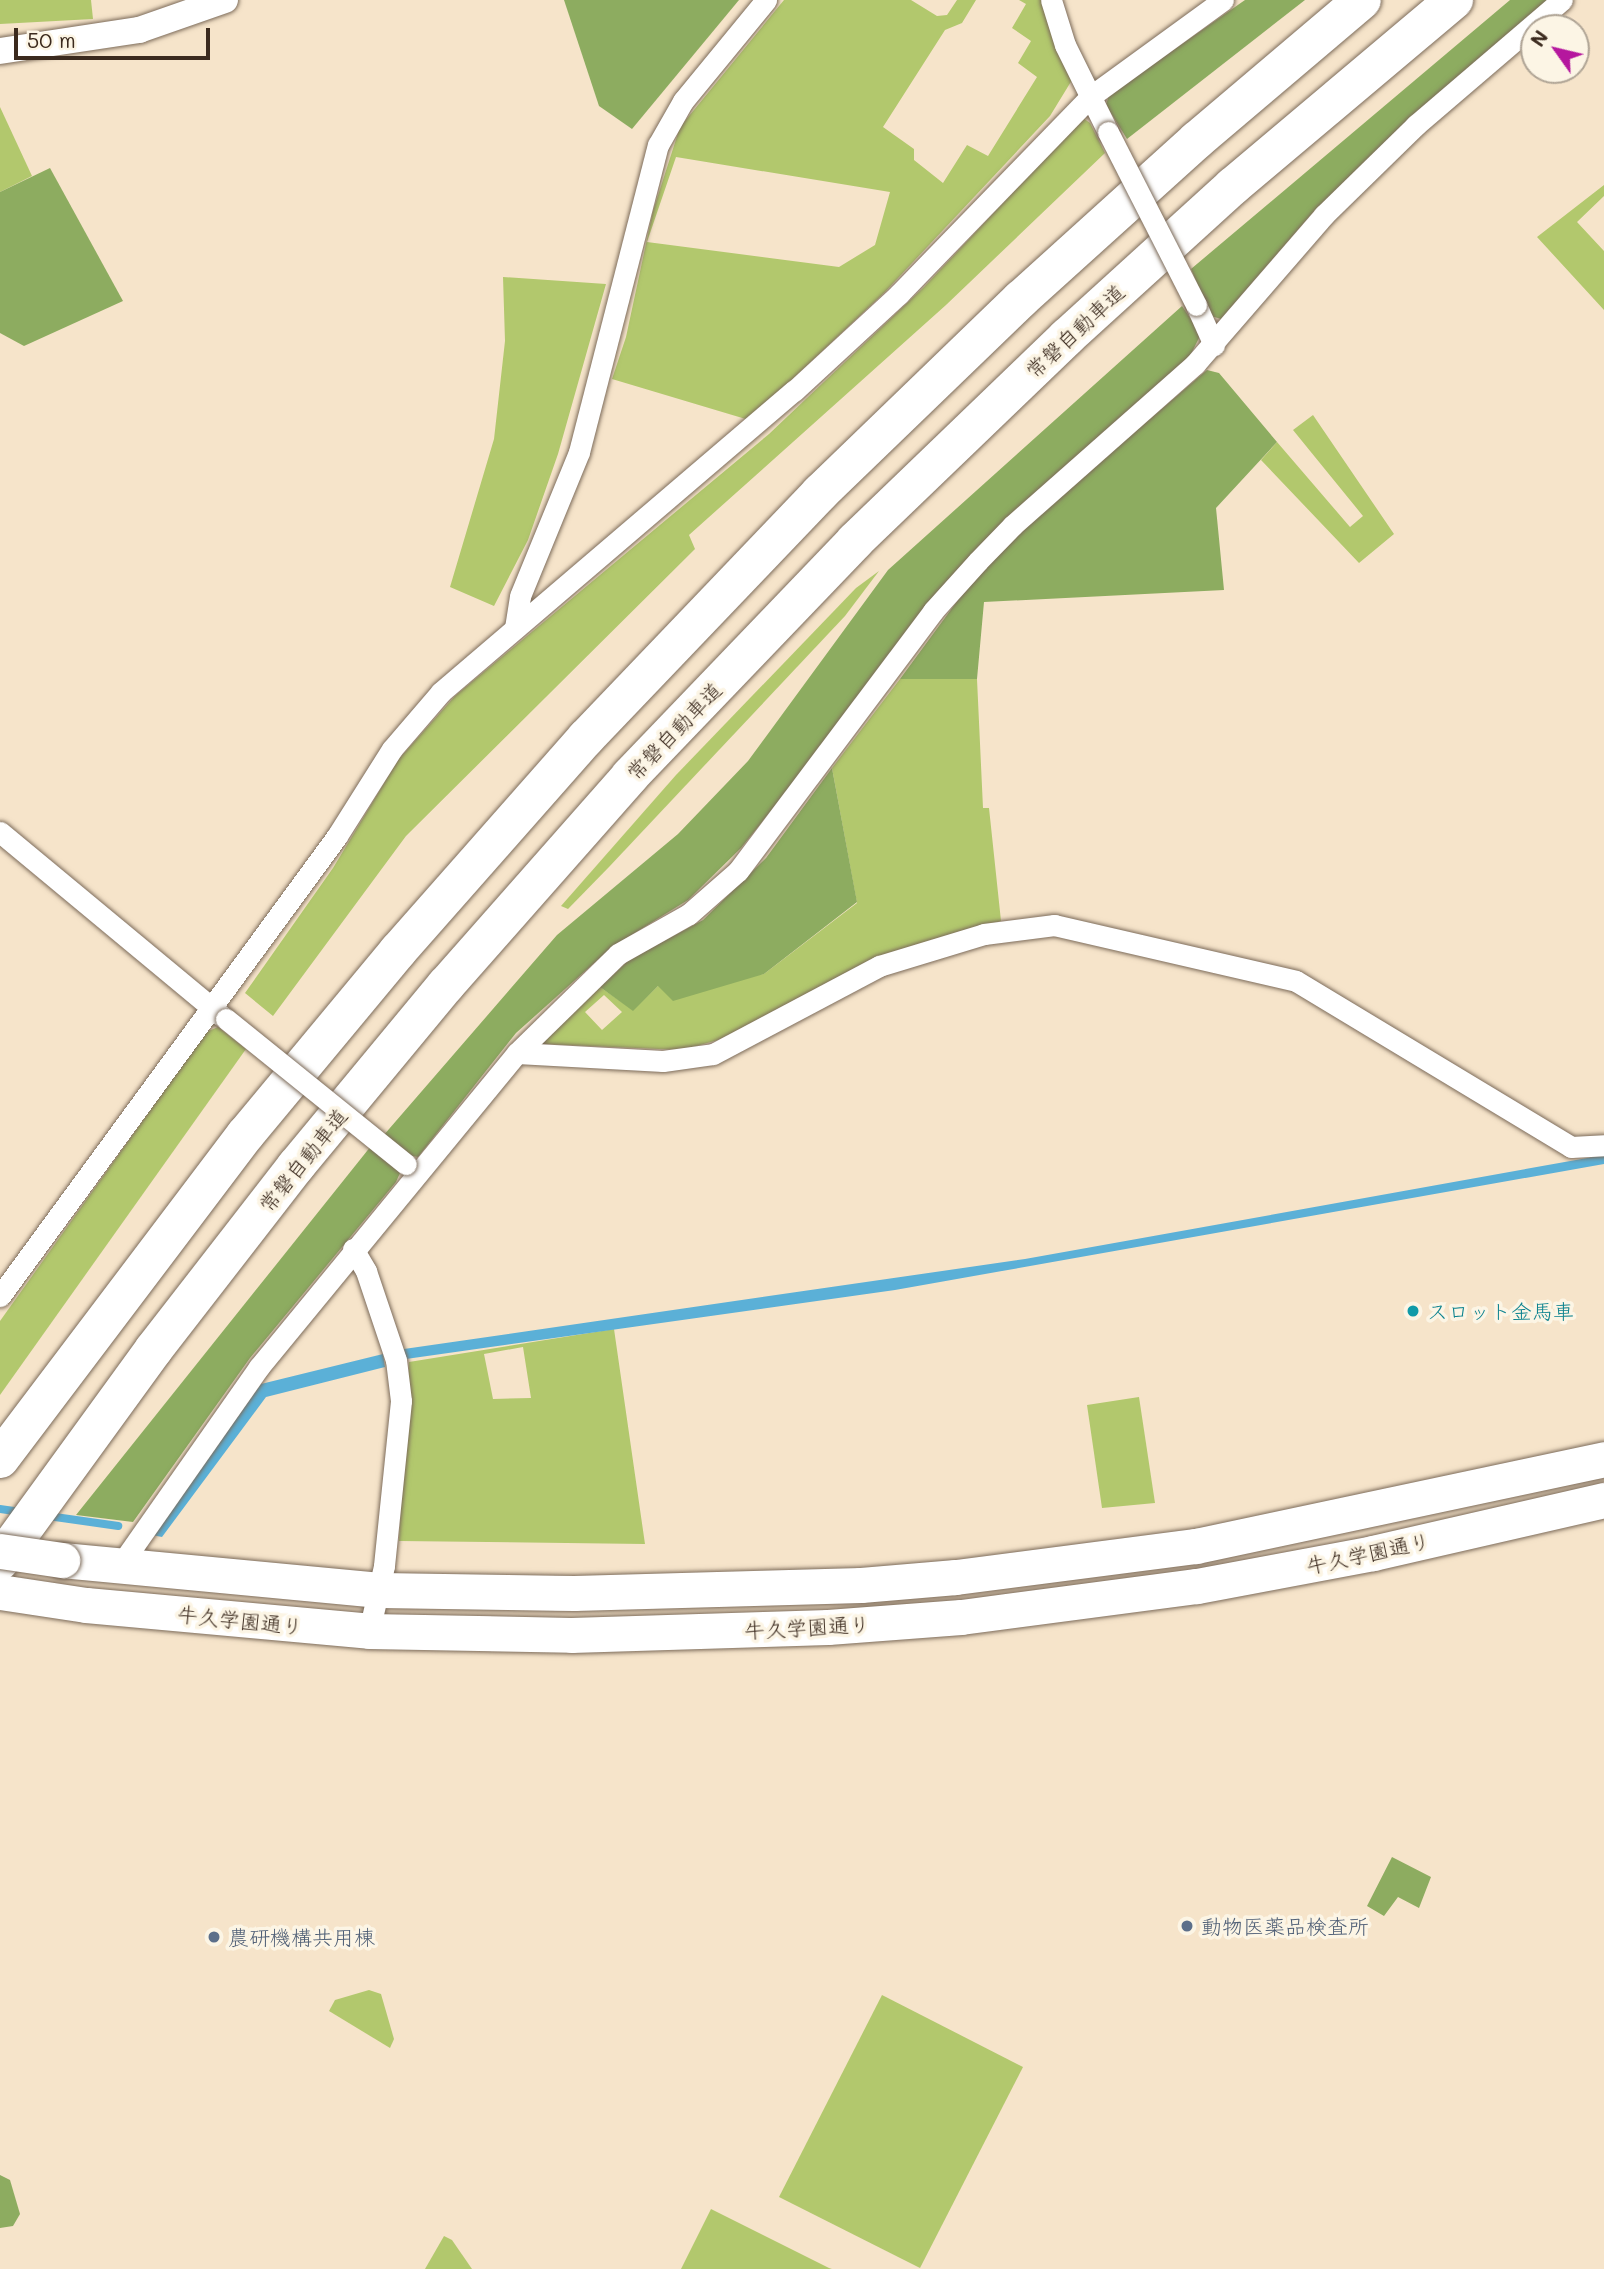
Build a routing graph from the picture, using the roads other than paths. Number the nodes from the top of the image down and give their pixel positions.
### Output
1 (225, 0) edge
2 (766, 0) edge
3 (1051, 0) edge
4 (1223, 0) edge
5 (1362, 0) edge
6 (1454, 0) edge
7 (1562, 0) edge
8 (0, 51) edge
9 (1091, 96) junction
10 (1214, 345) junction
11 (515, 628) junction
12 (0, 832) edge
13 (219, 1013) junction
14 (517, 1053) junction
15 (1604, 1144) edge
16 (412, 1169) junction
17 (353, 1249) junction
18 (0, 1296) edge
19 (0, 1459) edge
20 (1604, 1459) edge
21 (1604, 1500) edge
22 (0, 1550) edge
23 (0, 1561) edge
24 (120, 1567) junction
25 (380, 1590) junction
26 (0, 1592) edge
27 (369, 1631) junction

1 - 8 street
2 - 11 street
3 - 9 street
4 - 9 street
5 - 19 highway
6 - 23 highway, 常磐自動車道
7 - 10 street
9 - 10 street, bridge
9 - 11 street
10 - 14 street
11 - 13 street
12 - 13 street
13 - 16 street, bridge
13 - 18 street
14 - 15 street
14 - 16 street
16 - 17 street
17 - 24 street
17 - 25 street
20 - 25 highway, 牛久学園通り
21 - 27 highway, 牛久学園通り
22 - 24 highway, 牛久学園通り, bridge
24 - 25 highway, 牛久学園通り
25 - 27 street
26 - 27 highway, 牛久学園通り

